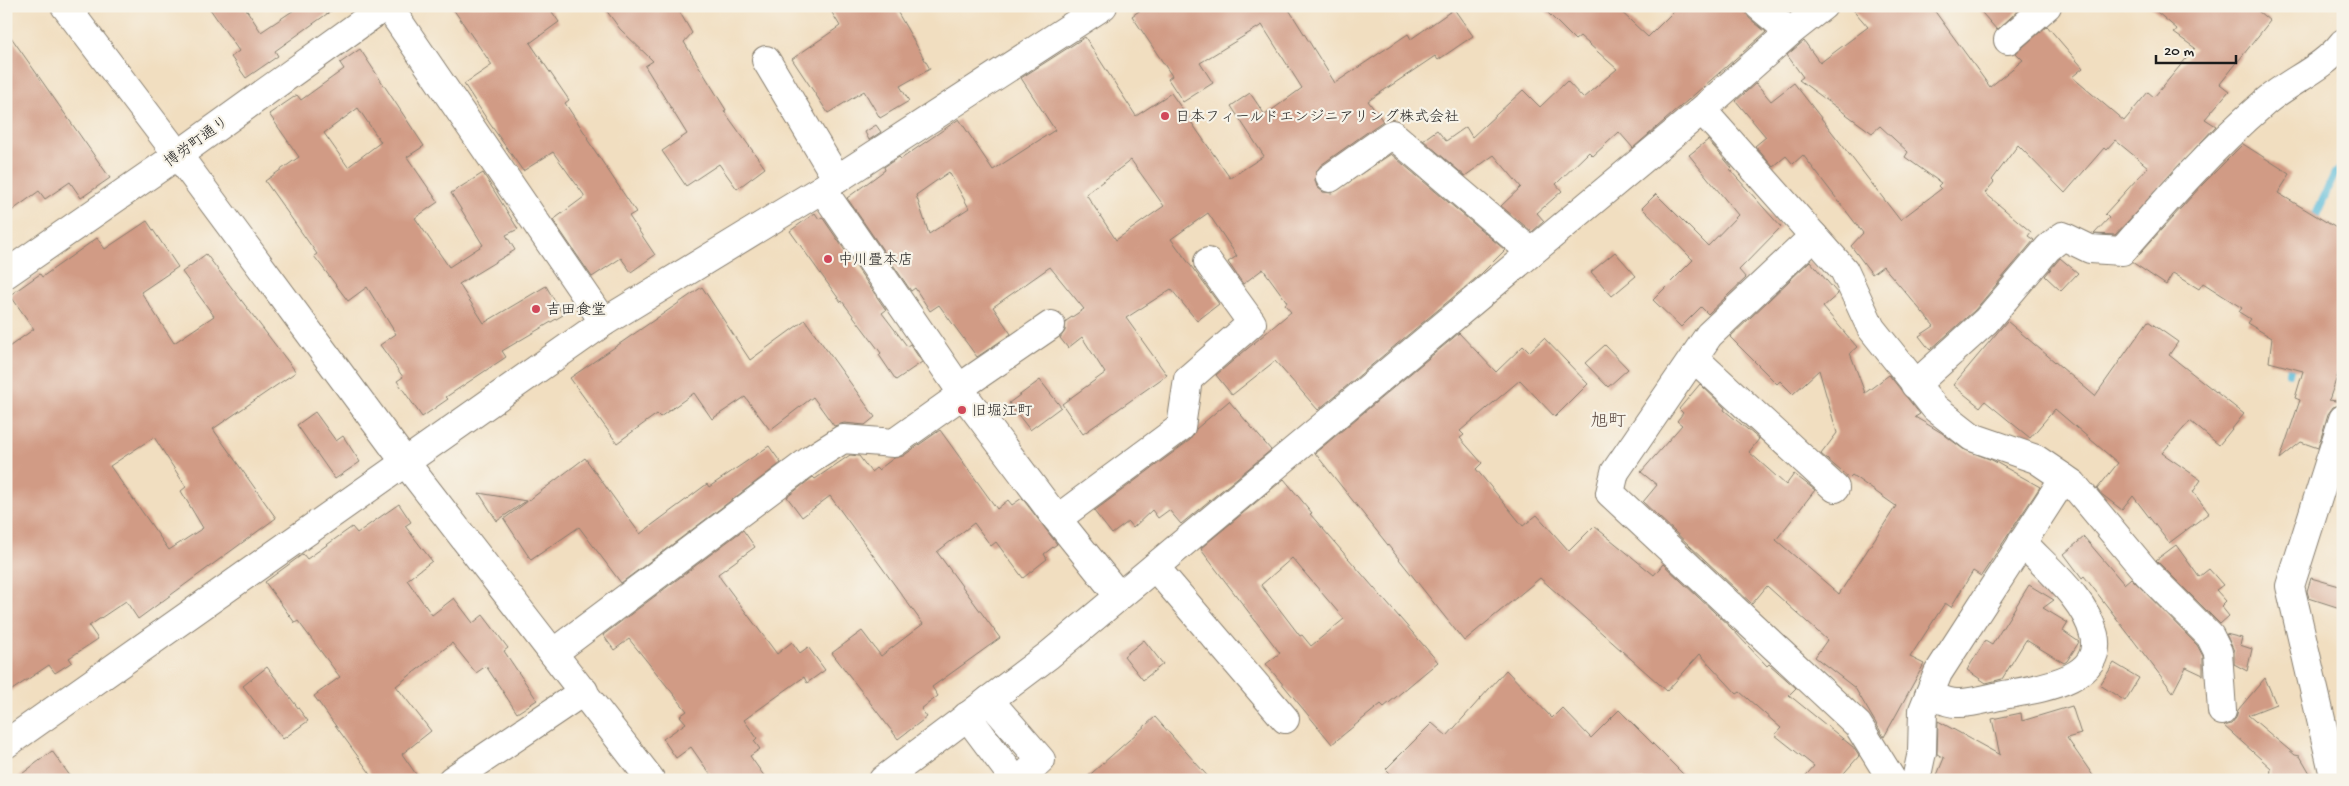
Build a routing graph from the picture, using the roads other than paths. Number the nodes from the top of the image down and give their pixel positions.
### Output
1 (65, 6) edge
2 (386, 6) edge
3 (1103, 6) edge
4 (1759, 6) edge
5 (1823, 6) edge
6 (2047, 6) edge
7 (1790, 32) junction
8 (2008, 40) dead end
9 (2343, 43) edge
10 (766, 60) dead end
11 (1702, 110) junction
12 (178, 155) junction
13 (1330, 178) dead end
14 (830, 184) junction
15 (1814, 236) junction
16 (1531, 252) junction
17 (1208, 262) dead end
18 (6, 274) edge
19 (604, 322) junction
20 (1051, 325) dead end
21 (1694, 358) junction
22 (1915, 385) junction
23 (961, 391) junction
24 (2343, 419) edge
25 (405, 462) junction
26 (2064, 478) junction
27 (1835, 488) dead end
28 (1056, 519) junction
29 (2022, 542) junction
30 (1155, 567) junction
31 (1118, 595) junction
32 (553, 653) junction
33 (584, 691) junction
34 (1929, 695) junction
35 (989, 700) junction
36 (2222, 711) dead end
37 (967, 716) junction
38 (1285, 719) dead end
39 (6, 744) edge
40 (452, 780) edge
41 (651, 780) edge
42 (883, 780) edge
43 (1015, 780) edge
44 (1020, 780) edge
45 (1892, 780) edge
46 (1916, 780) edge
47 (2335, 780) edge

1 - 12 street
2 - 12 street, 博労町通り
2 - 19 street
3 - 14 street
4 - 7 street
5 - 7 street
6 - 8 street
7 - 11 street
9 - 22 street
10 - 14 street
11 - 15 street
11 - 16 street
12 - 18 street, 博労町通り
12 - 25 street
13 - 16 street
14 - 19 street
14 - 23 street
15 - 21 street
15 - 22 street
16 - 30 street
17 - 28 street
19 - 25 street
20 - 23 street
21 - 27 street
21 - 45 street
22 - 26 street
23 - 28 street
23 - 32 street
24 - 47 street
25 - 32 street
25 - 39 street
26 - 29 street
26 - 36 street
28 - 31 street
29 - 34 street
29 - 34 street
30 - 31 street
30 - 38 street
31 - 35 street
32 - 33 street
33 - 40 street
33 - 41 street
34 - 46 street
35 - 37 street
35 - 44 street
37 - 42 street
37 - 43 street

